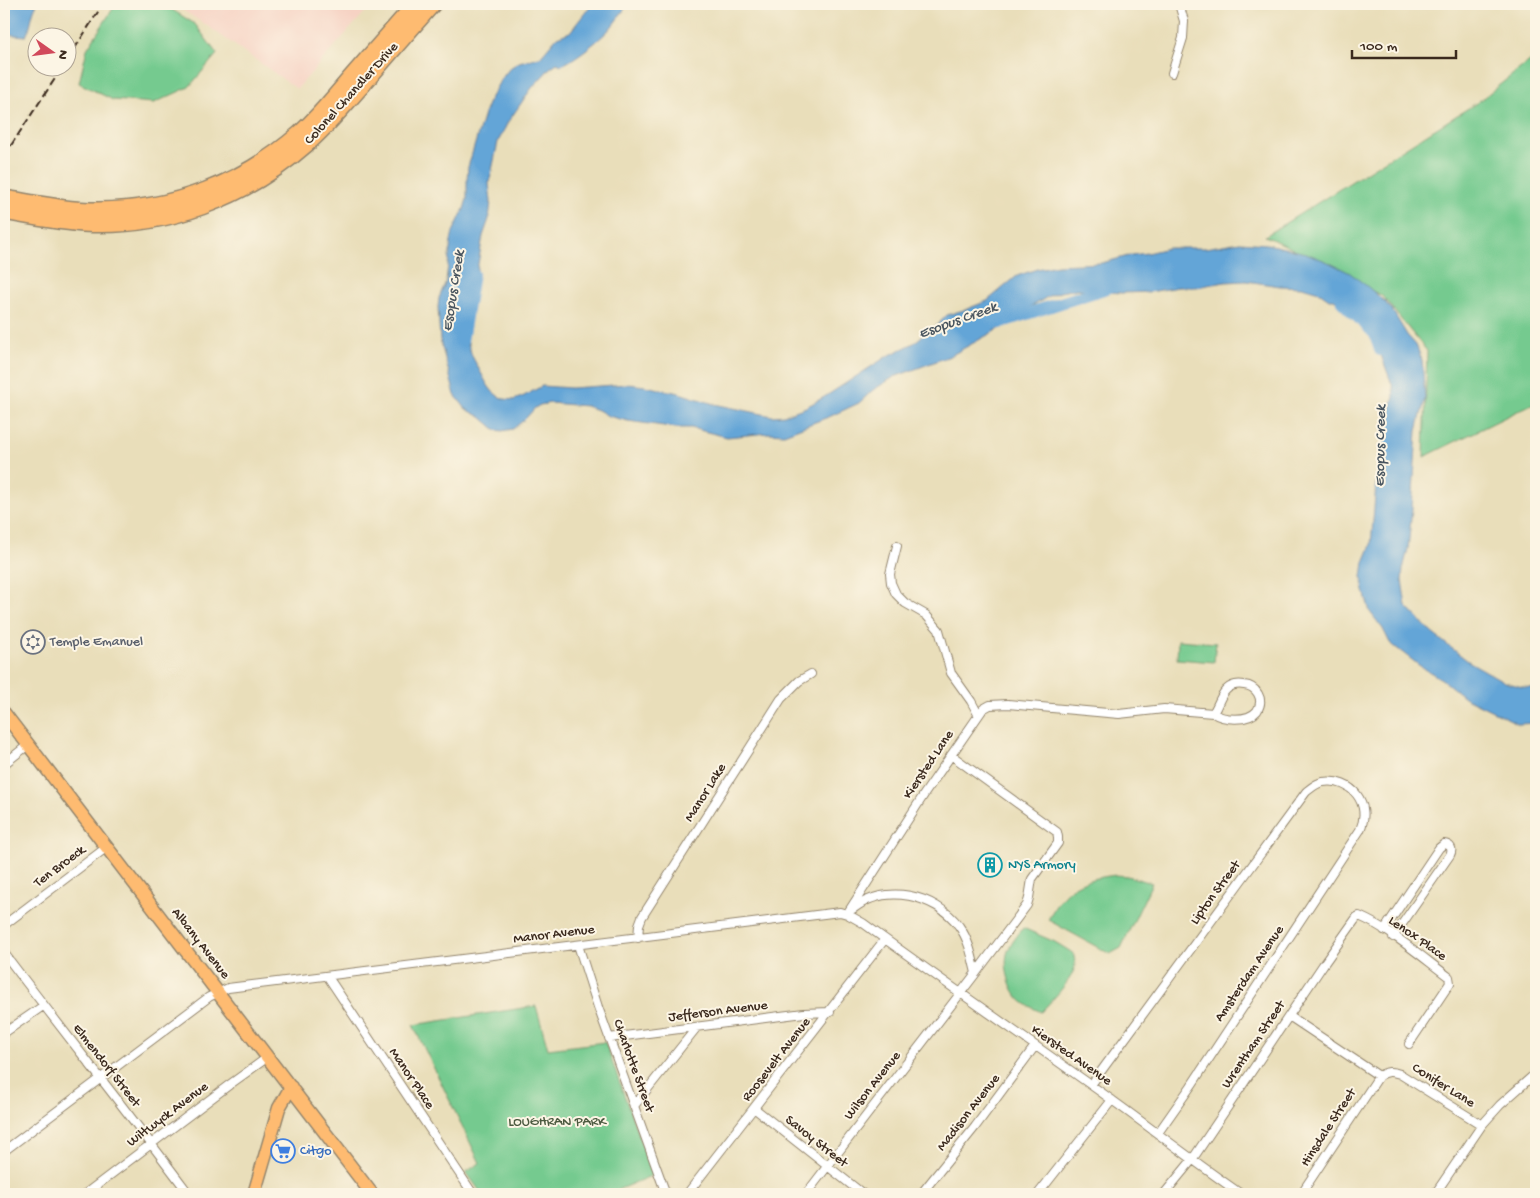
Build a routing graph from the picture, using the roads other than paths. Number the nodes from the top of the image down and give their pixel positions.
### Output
1 (415, 4) edge
2 (433, 4) edge
3 (1179, 4) edge
4 (1172, 73) dead end
5 (4, 198) edge
6 (4, 212) edge
7 (897, 546) dead end
8 (811, 674) dead end
9 (4, 713) edge
10 (1213, 713) junction
11 (978, 714) junction
12 (28, 745) junction
13 (951, 755) junction
14 (4, 764) edge
15 (1361, 827) joint
16 (107, 848) junction
17 (847, 914) junction
18 (1367, 919) joint
19 (4, 924) edge
20 (1384, 930) junction
21 (1393, 936) junction
22 (638, 938) junction
23 (885, 940) junction
24 (578, 945) junction
25 (4, 953) edge
26 (976, 973) junction
27 (328, 977) junction
28 (218, 992) junction
29 (961, 993) junction
30 (43, 1006) junction
31 (830, 1012) junction
32 (1289, 1016) junction
33 (697, 1027) junction
34 (4, 1033) edge
35 (609, 1038) junction
36 (1409, 1044) dead end
37 (1035, 1046) junction
38 (268, 1057) junction
39 (1536, 1074) edge
40 (1379, 1076) junction
41 (100, 1079) junction
42 (1091, 1085) junction
43 (291, 1087) junction
44 (1112, 1100) junction
45 (634, 1106) junction
46 (754, 1108) junction
47 (1482, 1125) junction
48 (1158, 1133) junction
49 (151, 1143) junction
50 (4, 1151) edge
51 (1192, 1160) junction
52 (827, 1166) junction
53 (84, 1194) edge
54 (189, 1194) edge
55 (254, 1194) edge
56 (372, 1194) edge
57 (474, 1194) edge
58 (666, 1194) edge
59 (687, 1194) edge
60 (806, 1194) edge
61 (863, 1194) edge
62 (921, 1194) edge
63 (1038, 1194) edge
64 (1164, 1194) edge
65 (1241, 1194) edge
66 (1301, 1194) edge
67 (1435, 1194) edge

1 - 5 highway, Colonel Chandler Drive
2 - 6 highway, Colonel Chandler Drive
3 - 4 street
7 - 11 street
8 - 22 street, Manor Lake
9 - 12 main road, Albany Avenue
10 - 10 street
10 - 11 street
11 - 13 street, Kiersted Lane
12 - 14 street
12 - 16 main road, Albany Avenue
13 - 17 street, Kiersted Lane
13 - 26 street, Wilson Avenue
15 - 42 street, Lipton Street
15 - 48 street, Amsterdam Avenue
16 - 19 street, Ten Broeck
16 - 28 main road, Albany Avenue
17 - 22 street, Manor Avenue
17 - 23 street
17 - 26 street
18 - 20 street, Lenox Place
18 - 32 street, Wrentham Street
20 - 21 street, Lenox Place
20 - 21 street
21 - 36 street, Lenox Place
22 - 24 street, Manor Avenue
23 - 29 street, Kiersted Avenue
23 - 31 street, Roosevelt Avenue
24 - 27 street, Manor Avenue
24 - 35 street, Charlotte Street
25 - 30 street, Elmendorf Street
26 - 29 street, Wilson Avenue
27 - 28 street, Manor Avenue
27 - 57 street, Manor Place
28 - 38 main road, Albany Avenue
28 - 41 street
29 - 37 street, Kiersted Avenue
29 - 52 street, Wilson Avenue
30 - 34 street
30 - 41 street, Elmendorf Street
31 - 33 street, Jefferson Avenue
31 - 46 street, Roosevelt Avenue
32 - 40 street
32 - 51 street, Wrentham Street
33 - 35 street, Jefferson Avenue
33 - 45 street
35 - 45 street, Charlotte Street
37 - 42 street, Kiersted Avenue
37 - 62 street, Madison Avenue
38 - 43 main road, Albany Avenue
38 - 49 street, Wiltwyck Avenue
39 - 47 street
40 - 47 street, Conifer Lane
40 - 66 street, Hinsdale Street
41 - 49 street, Elmendorf Street
41 - 50 street
42 - 44 street, Kiersted Avenue
43 - 55 main road
43 - 56 main road, Albany Avenue
44 - 48 street, Kiersted Avenue
44 - 63 street
45 - 58 street, Charlotte Street
46 - 52 street, Savoy Street
46 - 59 street, Roosevelt Avenue
47 - 67 street
48 - 51 street, Kiersted Avenue
49 - 53 street, Wiltwyck Avenue
49 - 54 street, Elmendorf Street
51 - 64 street, Wrentham Street
51 - 65 street, Kiersted Avenue
52 - 60 street, Wilson Avenue
52 - 61 street, Savoy Street

